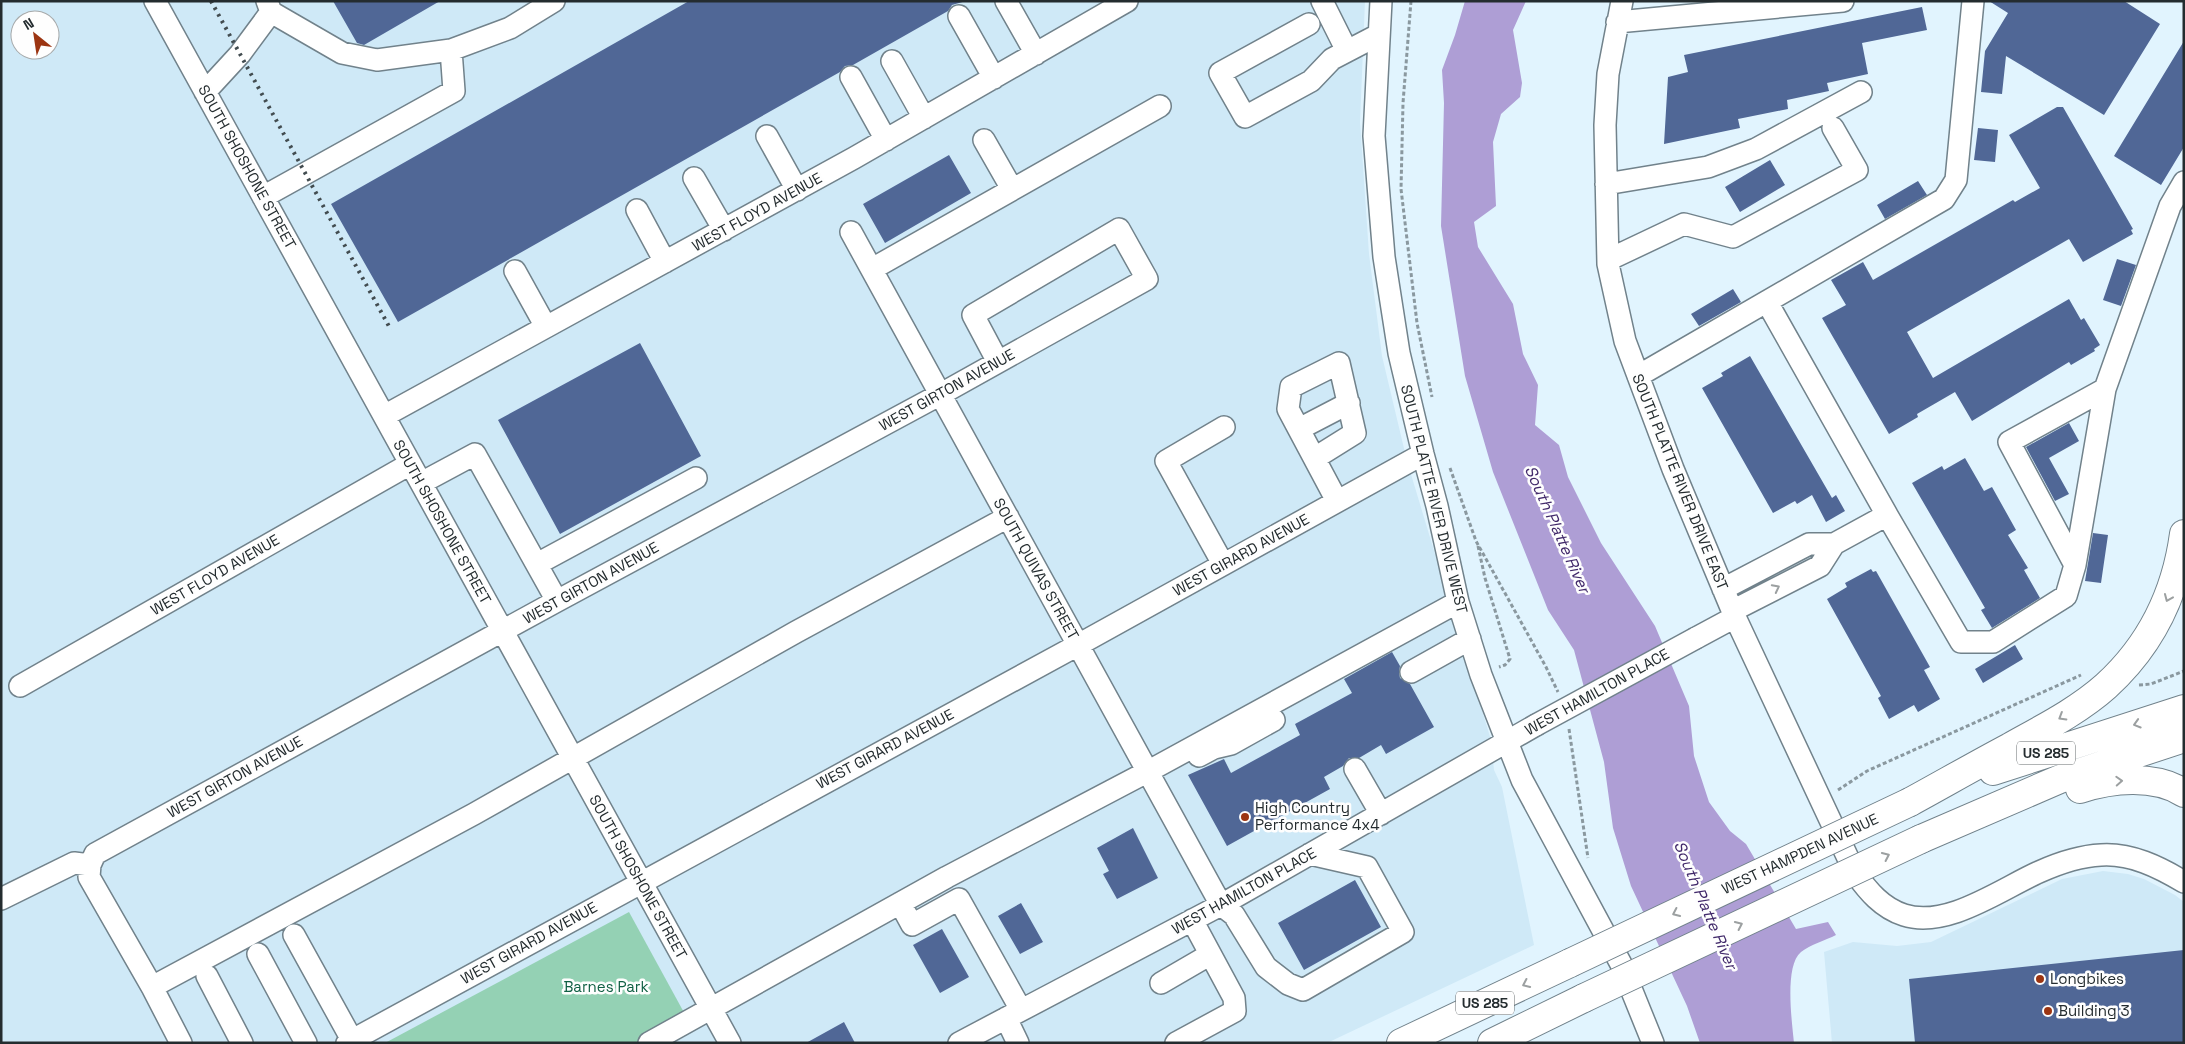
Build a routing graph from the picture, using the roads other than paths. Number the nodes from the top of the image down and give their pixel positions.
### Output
1 (155, 1) edge
2 (554, 1) edge
3 (1006, 1) edge
4 (1127, 1) edge
5 (1322, 1) edge
6 (1381, 1) edge
7 (1843, 1) edge
8 (1973, 1) edge
9 (269, 7) edge
10 (1620, 11) edge
11 (960, 16) dead end
12 (1309, 24) dead end
13 (1378, 35) junction
14 (451, 50) junction
15 (1347, 51) junction
16 (1036, 54) junction
17 (892, 61) dead end
18 (851, 77) dead end
19 (994, 78) junction
20 (205, 92) junction
21 (1861, 92) dead end
22 (1160, 106) dead end
23 (924, 118) junction
24 (1833, 128) dead end
25 (766, 136) dead end
26 (886, 140) junction
27 (984, 140) dead end
28 (694, 178) dead end
29 (2184, 182) edge
30 (1606, 184) junction
31 (1012, 189) junction
32 (797, 190) junction
33 (263, 198) junction
34 (637, 210) dead end
35 (724, 230) junction
36 (851, 232) dead end
37 (1608, 260) junction
38 (665, 262) junction
39 (872, 269) junction
40 (515, 271) dead end
41 (1767, 302) junction
42 (546, 327) junction
43 (998, 362) junction
44 (1638, 376) junction
45 (2105, 390) junction
46 (941, 394) junction
47 (1348, 403) junction
48 (384, 416) junction
49 (1224, 427) dead end
50 (1299, 429) junction
51 (1422, 454) junction
52 (1315, 458) junction
53 (410, 464) junction
54 (696, 478) dead end
55 (421, 483) junction
56 (1337, 501) junction
57 (1887, 515) junction
58 (1008, 517) junction
59 (2184, 534) edge
60 (1834, 544) junction
61 (537, 564) junction
62 (1224, 564) junction
63 (2075, 566) junction
64 (1723, 590) junction
65 (557, 601) junction
66 (1458, 602) junction
67 (1734, 614) junction
68 (503, 632) junction
69 (1470, 639) junction
70 (1078, 645) junction
71 (1411, 672) dead end
72 (20, 686) dead end
73 (2184, 709) edge
74 (1274, 720) dead end
75 (2184, 738) edge
76 (1507, 741) junction
77 (572, 757) junction
78 (1355, 769) dead end
79 (1150, 776) junction
80 (2184, 793) edge
81 (1910, 802) junction
82 (1381, 814) junction
83 (1921, 839) junction
84 (1310, 854) junction
85 (90, 865) junction
86 (641, 882) junction
87 (2184, 882) edge
88 (1, 899) edge
89 (900, 903) junction
90 (1221, 905) junction
91 (1192, 920) junction
92 (294, 935) dead end
93 (258, 954) dead end
94 (1212, 959) junction
95 (207, 976) dead end
96 (1161, 983) dead end
97 (152, 987) junction
98 (711, 1009) junction
99 (1013, 1014) junction
100 (349, 1041) edge
101 (181, 1043) edge
102 (242, 1043) edge
103 (306, 1043) edge
104 (649, 1043) edge
105 (730, 1043) edge
106 (959, 1043) edge
107 (1018, 1043) edge
108 (1176, 1043) edge
109 (1401, 1043) edge
110 (1492, 1043) edge
111 (1653, 1043) edge

1 - 20 street, SOUTH SHOSHONE STREET
2 - 14 street
3 - 16 street
4 - 16 street, WEST FLOYD AVENUE
5 - 15 street
6 - 13 street, SOUTH PLATTE RIVER DRIVE WEST
7 - 10 street
8 - 41 street
9 - 14 street
9 - 20 street
10 - 30 street, SOUTH PLATTE RIVER DRIVE EAST
11 - 19 street
12 - 15 street
13 - 15 street
13 - 51 street, SOUTH PLATTE RIVER DRIVE WEST
14 - 33 street
16 - 19 street, WEST FLOYD AVENUE
17 - 23 street
18 - 26 street
19 - 23 street, WEST FLOYD AVENUE
20 - 33 street, SOUTH SHOSHONE STREET
21 - 30 street
22 - 31 street
23 - 26 street, WEST FLOYD AVENUE
24 - 37 street
25 - 32 street
26 - 32 street, WEST FLOYD AVENUE
27 - 31 street
28 - 35 street
29 - 45 street
30 - 37 street, SOUTH PLATTE RIVER DRIVE EAST
31 - 39 street
32 - 35 street, WEST FLOYD AVENUE
33 - 48 street, SOUTH SHOSHONE STREET
34 - 38 street
35 - 38 street, WEST FLOYD AVENUE
36 - 39 street, SOUTH QUIVAS STREET
37 - 44 street, SOUTH PLATTE RIVER DRIVE EAST
38 - 42 street, WEST FLOYD AVENUE
39 - 46 street, SOUTH QUIVAS STREET
40 - 42 street
41 - 44 street
41 - 57 street
42 - 48 street, WEST FLOYD AVENUE
43 - 43 street, WEST GIRTON AVENUE
43 - 46 street, WEST GIRTON AVENUE
44 - 64 street, SOUTH PLATTE RIVER DRIVE EAST
45 - 63 street
45 - 63 street
46 - 58 street, SOUTH QUIVAS STREET
46 - 65 street, WEST GIRTON AVENUE
47 - 50 street
47 - 50 street
47 - 52 street
48 - 53 street, SOUTH SHOSHONE STREET
49 - 62 street
50 - 52 street
51 - 56 street, WEST GIRARD AVENUE
51 - 66 street, SOUTH PLATTE RIVER DRIVE WEST
52 - 56 street
53 - 55 street, SOUTH SHOSHONE STREET
53 - 72 street, WEST FLOYD AVENUE
54 - 61 street
55 - 61 street
55 - 68 street, SOUTH SHOSHONE STREET
56 - 62 street, WEST GIRARD AVENUE
57 - 60 street
57 - 63 street
58 - 70 street, SOUTH QUIVAS STREET
58 - 77 street
59 -> 81 highway
60 - 64 street
67 -> 60 street, WEST HAMILTON PLACE
61 - 65 street
62 - 70 street, WEST GIRARD AVENUE
64 - 67 street, SOUTH PLATTE RIVER DRIVE EAST
65 - 68 street, WEST GIRTON AVENUE
66 - 69 street, SOUTH PLATTE RIVER DRIVE WEST
66 - 79 street
67 - 76 street, WEST HAMILTON PLACE, bridge
67 - 87 street, SOUTH PLATTE RIVER DRIVE EAST
68 - 77 street, SOUTH SHOSHONE STREET
68 - 85 street, WEST GIRTON AVENUE
69 - 71 street
69 - 76 street, SOUTH PLATTE RIVER DRIVE WEST
70 - 79 street, SOUTH QUIVAS STREET
70 - 86 street, WEST GIRARD AVENUE
73 -> 81 highway, WEST HAMPDEN AVENUE / US 285
74 - 79 street
75 - 83 highway, US 285
76 - 82 street, WEST HAMILTON PLACE
76 - 111 street, SOUTH PLATTE RIVER DRIVE WEST
77 - 86 street, SOUTH SHOSHONE STREET
77 - 97 street
78 - 82 street
79 - 89 street
79 - 90 street, SOUTH QUIVAS STREET
83 -> 80 highway
81 -> 109 highway, WEST HAMPDEN AVENUE / US 285, bridge
82 - 84 street, WEST HAMILTON PLACE
110 -> 83 highway, US 285, bridge
84 - 90 street, WEST HAMILTON PLACE
84 - 90 street, SOUTH QUIVAS STREET
85 - 88 street
85 - 97 street
86 - 98 street, SOUTH SHOSHONE STREET
86 - 100 street, WEST GIRARD AVENUE
89 - 98 street
89 - 99 street
90 - 91 street, WEST HAMILTON PLACE
91 - 94 street
91 - 99 street, WEST HAMILTON PLACE
92 - 100 street
93 - 103 street
94 - 96 street
94 - 108 street
95 - 102 street
97 - 101 street
98 - 104 street
98 - 105 street, SOUTH SHOSHONE STREET
99 - 106 street, WEST HAMILTON PLACE
99 - 107 street

